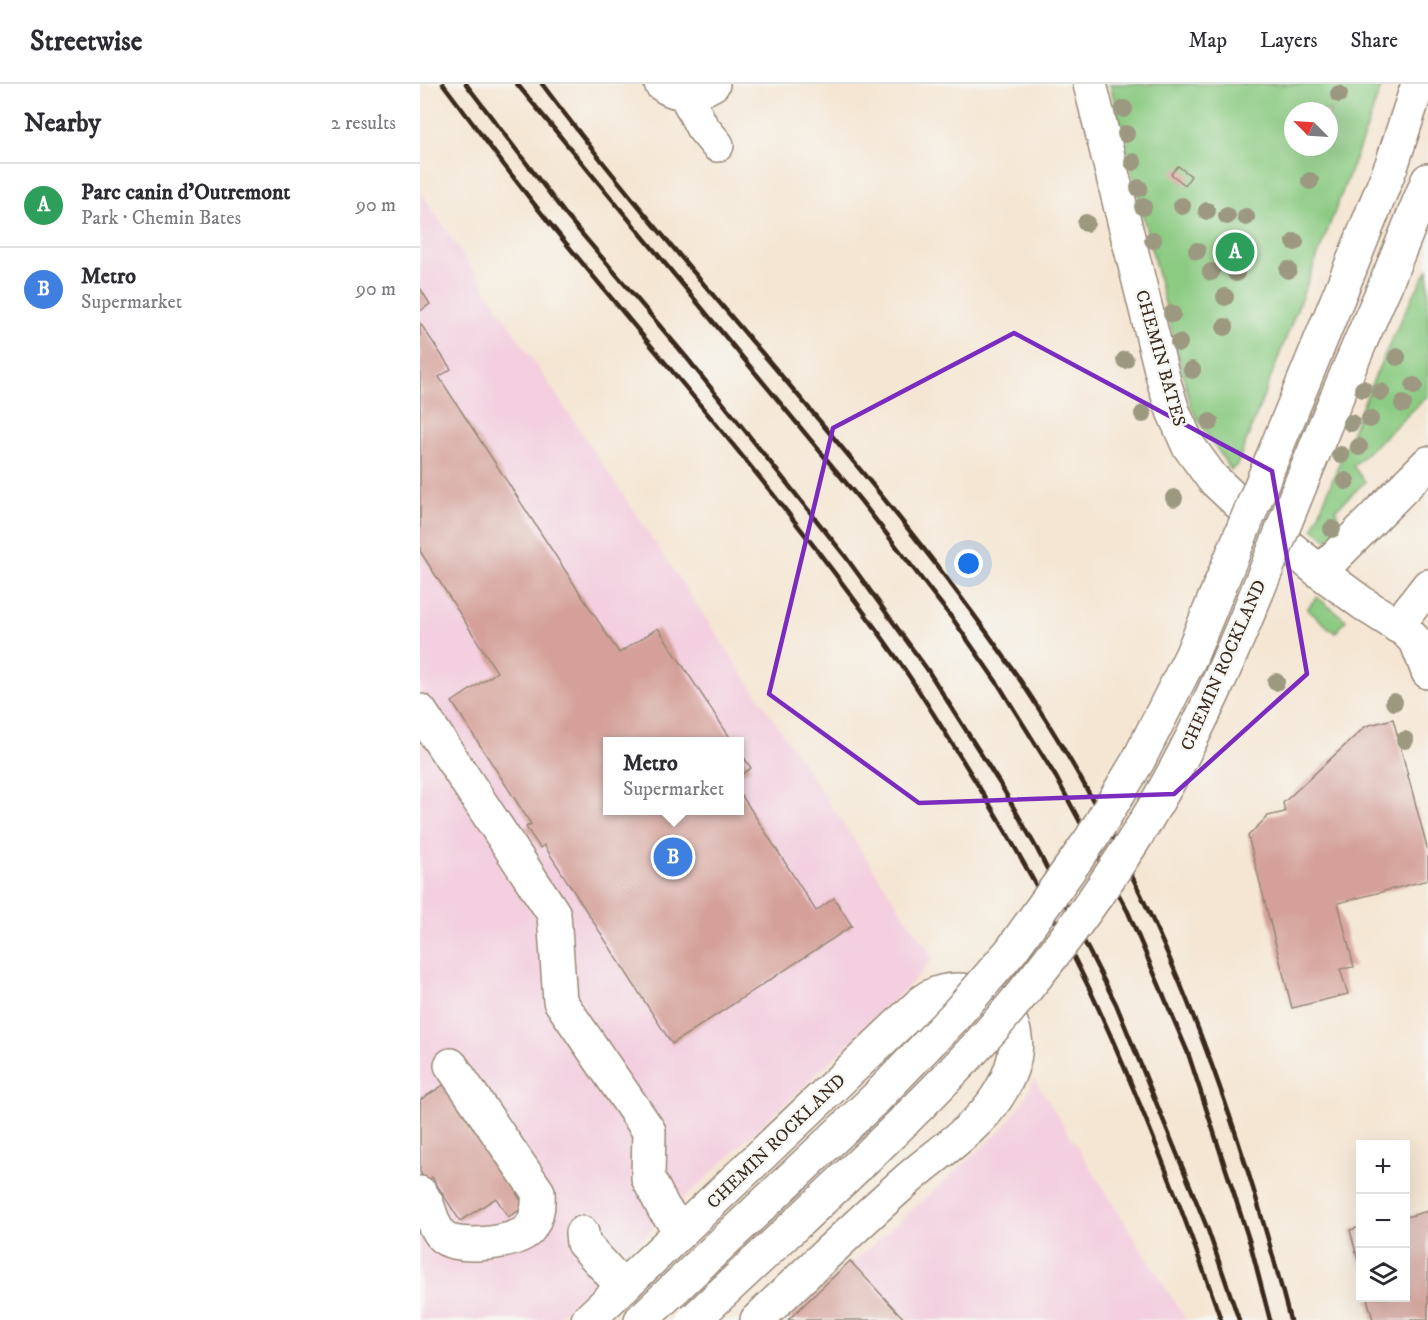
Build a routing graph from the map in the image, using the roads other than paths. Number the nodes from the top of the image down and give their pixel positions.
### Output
1 (1090, 84) edge
2 (1418, 84) edge
3 (686, 87) edge
4 (717, 145) dead end
5 (1428, 180) edge
6 (1428, 219) edge
7 (1385, 286) junction
8 (1428, 463) edge
9 (1320, 572) junction
10 (1428, 586) edge
11 (1398, 626) junction
12 (1428, 672) edge
13 (420, 711) edge
14 (988, 951) dead end
15 (972, 992) junction
16 (451, 1065) dead end
17 (420, 1193) edge
18 (682, 1231) junction
19 (582, 1233) dead end
20 (623, 1287) junction
21 (588, 1320) edge
22 (641, 1320) edge
23 (694, 1320) edge
24 (757, 1320) edge

1 - 9 street, CHEMIN BATES
2 - 22 street, CHEMIN ROCKLAND, bridge
3 - 4 street
5 - 7 street
6 - 7 street
7 - 23 street, CHEMIN ROCKLAND, bridge
8 - 9 street
9 - 11 street, CHEMIN BATES
10 - 11 street
11 - 12 street, CHEMIN BATES
13 - 18 street
14 - 15 street
15 - 18 street, CHEMIN ROCKLAND
15 - 24 street, CHEMIN ROCKLAND
16 - 17 street
18 - 20 street, CHEMIN ROCKLAND
19 - 20 street
20 - 21 street, CHEMIN ROCKLAND

